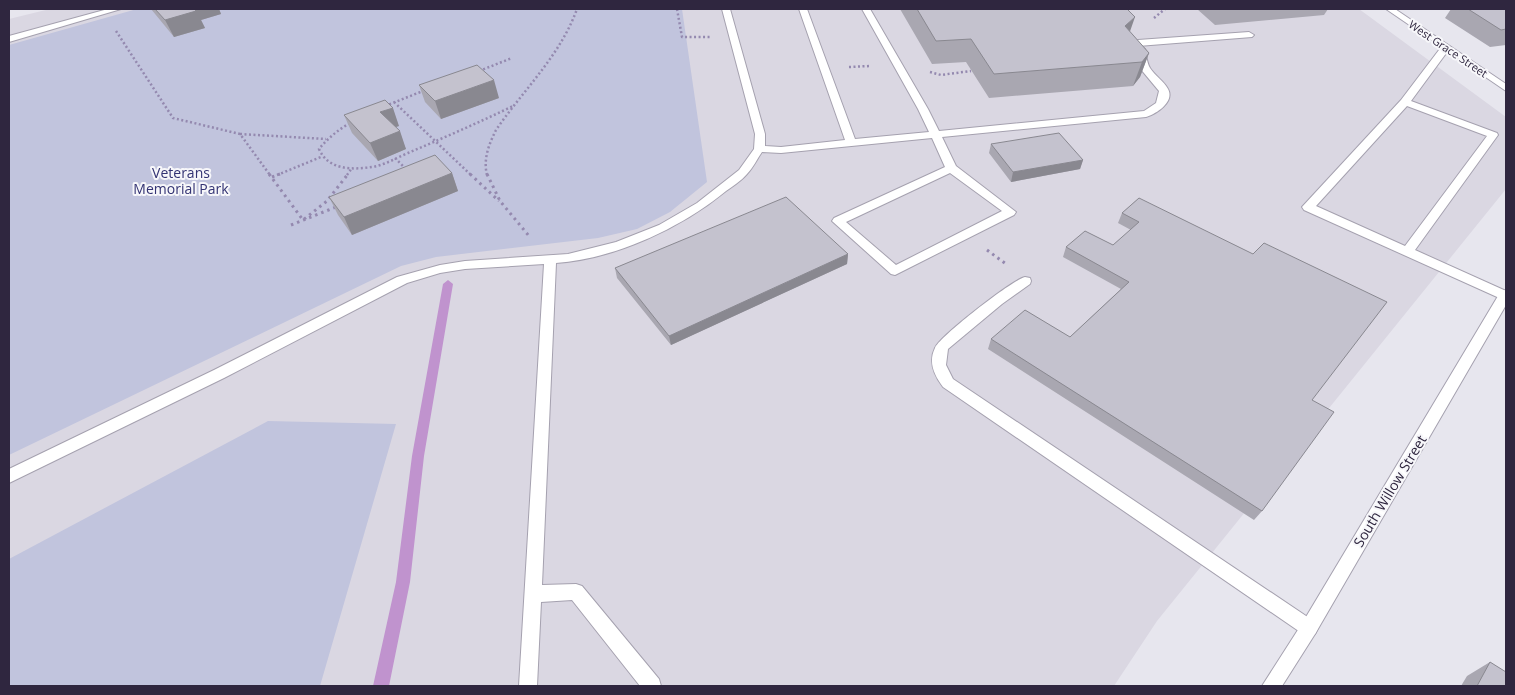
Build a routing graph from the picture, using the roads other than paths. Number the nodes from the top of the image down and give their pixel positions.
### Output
1 (117, 9) edge
2 (726, 9) edge
3 (803, 9) edge
4 (866, 9) edge
5 (1390, 9) edge
6 (1130, 34) edge
7 (1248, 35) dead end
8 (9, 39) edge
9 (1138, 44) junction
10 (1446, 48) junction
11 (1506, 88) edge
12 (1405, 102) junction
13 (936, 133) junction
14 (851, 142) junction
15 (759, 149) junction
16 (951, 168) junction
17 (1407, 252) junction
18 (550, 260) junction
19 (1025, 281) dead end
20 (1506, 295) edge
21 (9, 476) edge
22 (533, 594) junction
23 (1309, 628) junction
24 (528, 686) edge
25 (652, 686) edge
26 (1272, 686) edge

1 - 8 street
2 - 15 street
3 - 14 street
4 - 13 street
5 - 10 street, West Grace Street
6 - 9 lane
7 - 9 street
9 - 13 lane
10 - 11 street, West Grace Street
10 - 12 street
12 - 17 street
12 - 17 lane
13 - 14 street
13 - 16 street
14 - 15 street
15 - 18 street
16 - 16 street
17 - 20 lane
18 - 21 street
18 - 22 street
19 - 23 street
20 - 23 street, South Willow Street
22 - 24 street
22 - 25 street
23 - 26 street, South Willow Street

